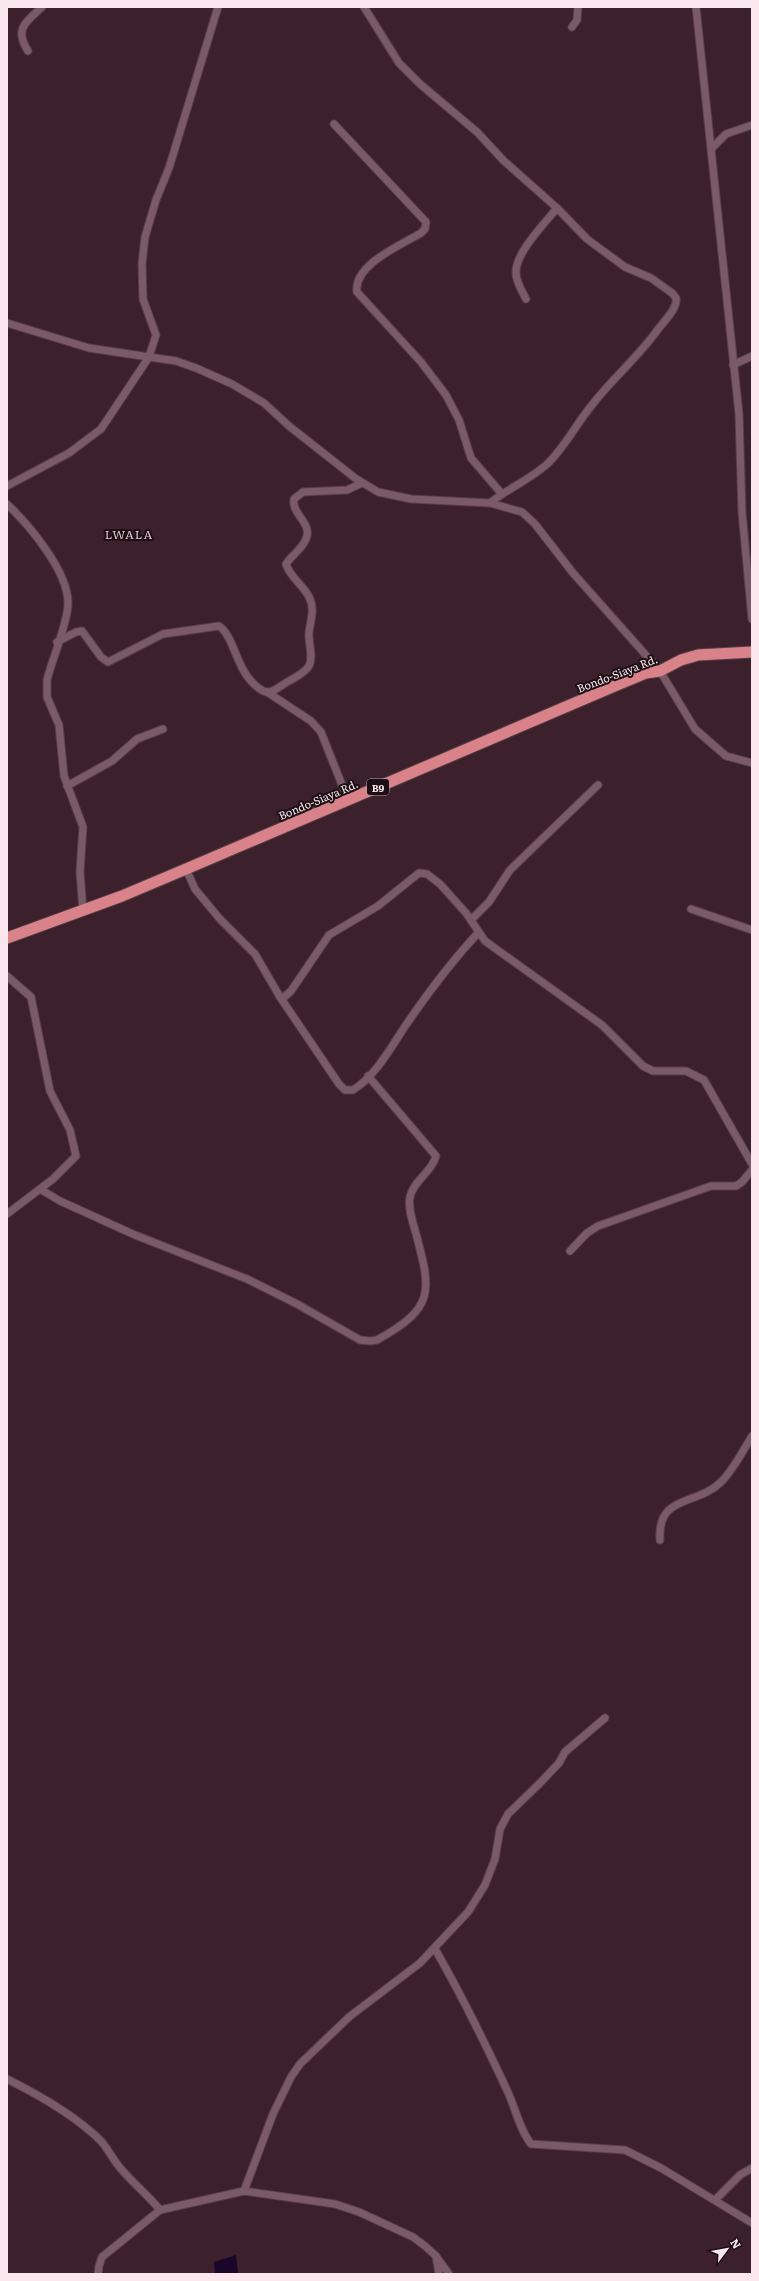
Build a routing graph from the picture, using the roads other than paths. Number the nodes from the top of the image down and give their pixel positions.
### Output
1 (42, 7) edge
2 (218, 7) edge
3 (364, 7) edge
4 (578, 7) edge
5 (696, 7) edge
6 (572, 27) dead end
7 (28, 51) dead end
8 (334, 124) dead end
9 (752, 125) edge
10 (712, 148) junction
11 (557, 208) junction
12 (526, 299) dead end
13 (7, 323) edge
14 (752, 356) edge
15 (149, 357) junction
16 (733, 366) junction
17 (362, 483) junction
18 (7, 486) edge
19 (502, 494) junction
20 (490, 503) junction
21 (7, 504) edge
22 (752, 619) edge
23 (57, 642) junction
24 (752, 652) edge
25 (660, 671) junction
26 (267, 692) junction
27 (163, 729) dead end
28 (752, 763) edge
29 (598, 785) dead end
30 (67, 786) junction
31 (348, 800) junction
32 (186, 869) junction
33 (691, 909) dead end
34 (83, 911) junction
35 (471, 920) junction
36 (752, 930) edge
37 (478, 933) junction
38 (7, 938) edge
39 (7, 976) edge
40 (280, 997) junction
41 (368, 1076) junction
42 (752, 1164) edge
43 (752, 1170) edge
44 (40, 1189) junction
45 (7, 1214) edge
46 (570, 1251) dead end
47 (752, 1436) edge
48 (660, 1540) dead end
49 (605, 1718) dead end
50 (435, 1949) junction
51 (7, 2079) edge
52 (752, 2168) edge
53 (244, 2191) junction
54 (715, 2200) junction
55 (160, 2210) junction
56 (752, 2223) edge
57 (435, 2255) junction
58 (98, 2274) edge
59 (439, 2274) edge
60 (449, 2274) edge

1 - 7 street
2 - 15 street
3 - 11 street
4 - 6 street
5 - 10 street
8 - 19 street
9 - 10 street
10 - 16 street
11 - 12 street
11 - 19 street
13 - 15 street
14 - 16 street
15 - 17 street
15 - 18 street
16 - 22 street
17 - 20 street
17 - 26 street
19 - 20 street
20 - 25 street
21 - 23 street
23 - 26 street
23 - 30 street
24 - 25 highway, Bondo-Siaya Rd. / B9
25 - 28 street
25 - 31 highway, Bondo-Siaya Rd. / B9
26 - 31 street
27 - 30 street
29 - 35 street
30 - 34 street
31 - 32 highway, Bondo-Siaya Rd. / B9
32 - 34 highway, Bondo-Siaya Rd. / B9
32 - 40 street
33 - 36 street
34 - 38 highway, Bondo-Siaya Rd. / B9
35 - 37 street
35 - 40 street
37 - 41 street
37 - 42 street
39 - 44 street
40 - 41 street
41 - 44 street
43 - 46 street
44 - 45 street
47 - 48 street
49 - 50 street
50 - 53 street
50 - 54 street
51 - 55 street
52 - 54 street
53 - 55 street
53 - 57 street
54 - 56 street
55 - 58 street
57 - 59 street
57 - 60 street

